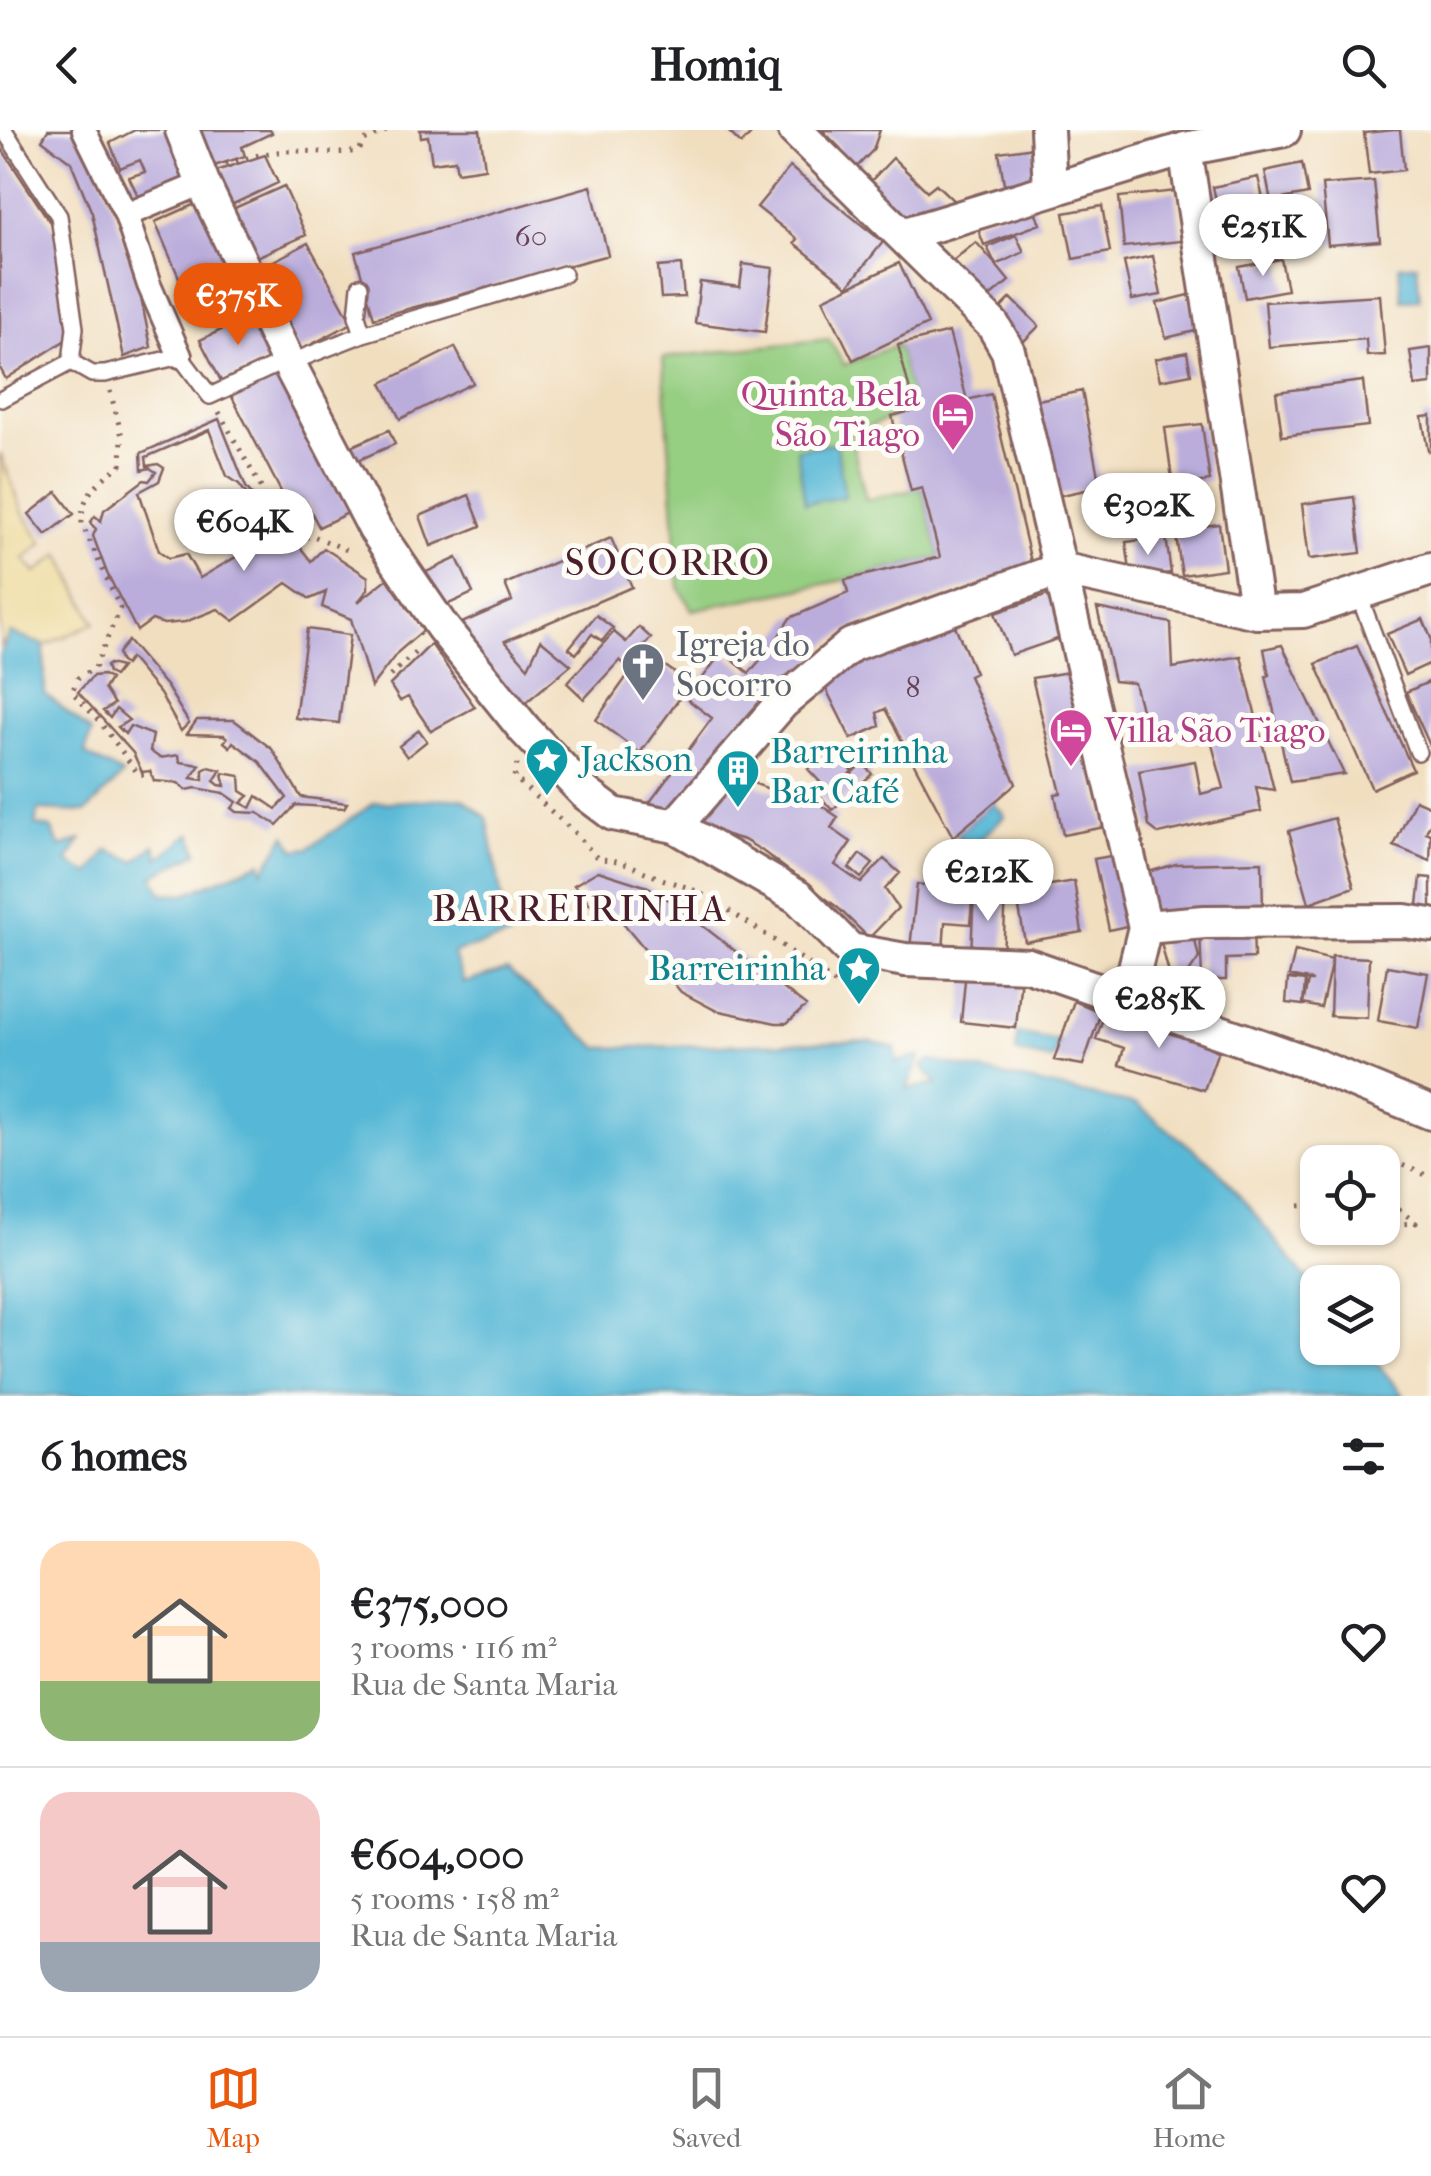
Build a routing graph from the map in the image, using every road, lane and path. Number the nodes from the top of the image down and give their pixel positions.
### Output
1 (4, 130) edge
2 (84, 130) edge
3 (182, 130) edge
4 (388, 130) edge
5 (795, 130) edge
6 (1284, 130) edge
7 (1050, 132) edge
8 (1185, 149) junction
9 (201, 178) junction
10 (1050, 189) junction
11 (126, 215) junction
12 (902, 235) junction
13 (564, 274) dead end
14 (360, 286) dead end
15 (363, 334) junction
16 (180, 356) junction
17 (72, 362) junction
18 (288, 362) junction
19 (105, 374) junction
20 (210, 396) junction
21 (2, 398) dead end
22 (347, 550) dead end
23 (1060, 570) junction
24 (1431, 570) edge
25 (1358, 593) junction
26 (1257, 612) junction
27 (442, 627) junction
28 (390, 676) dead end
29 (525, 730) junction
30 (1418, 752) dead end
31 (149, 774) dead end
32 (675, 826) junction
33 (1431, 925) edge
34 (1145, 926) junction
35 (1127, 1001) junction
36 (859, 1006) dead end
37 (1431, 1114) edge
38 (1400, 1164) edge
39 (1431, 1177) edge
40 (1400, 1210) edge
41 (1400, 1224) edge

1 - 17 lane
2 - 11 street
3 - 9 street
4 - 9 path
5 - 12 street
6 - 8 street
7 - 10 street
8 - 10 street
8 - 26 street
9 - 11 street
9 - 18 street
10 - 12 street
11 - 16 street
12 - 23 street
13 - 15 lane
14 - 15 lane
15 - 18 lane
16 - 19 lane
16 - 20 lane
17 - 19 lane
17 - 21 lane
18 - 20 lane
18 - 27 street
19 - 31 path
20 - 22 path
23 - 26 street
23 - 32 street
23 - 34 street
24 - 25 street
25 - 26 street
25 - 30 lane
27 - 28 path
27 - 29 street
29 - 32 street
29 - 36 path
32 - 35 street
33 - 34 street
34 - 35 street
35 - 37 street
38 - 39 path
40 - 41 path

